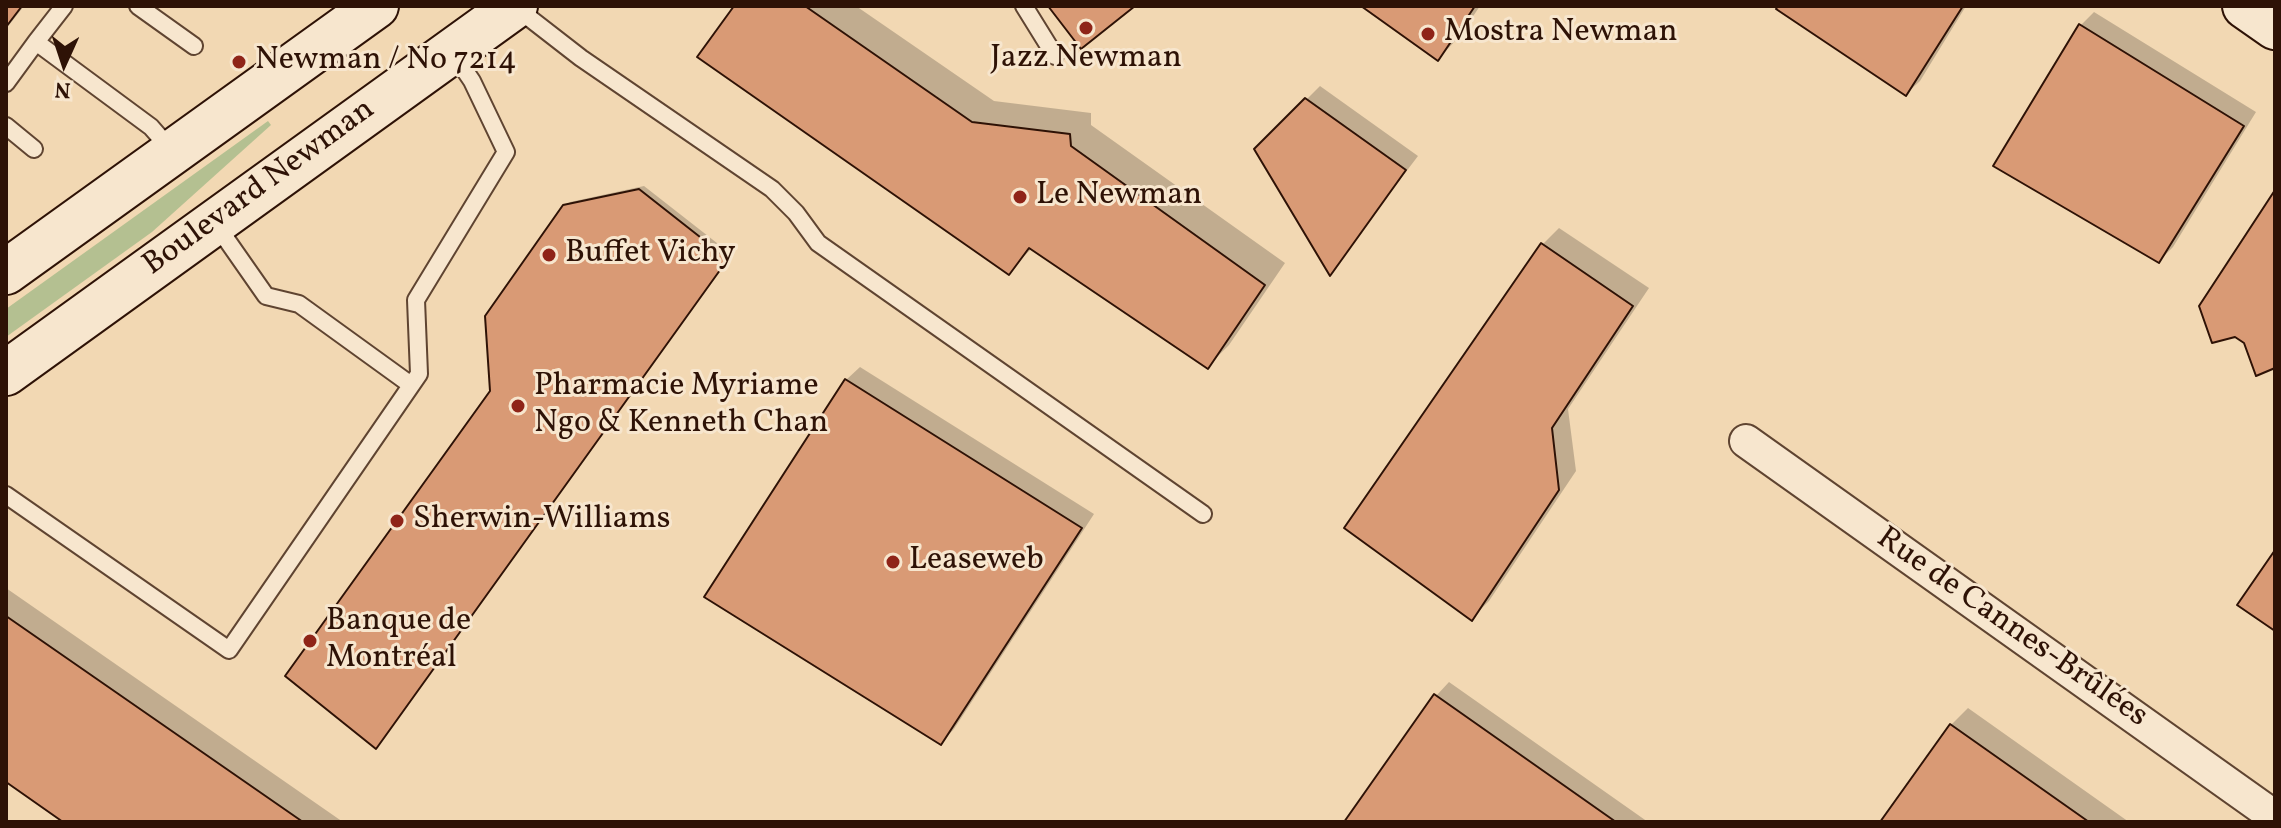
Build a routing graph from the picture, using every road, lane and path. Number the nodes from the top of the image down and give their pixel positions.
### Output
1 (64, 6) edge
2 (138, 6) edge
3 (376, 6) edge
4 (514, 6) edge
5 (1024, 6) edge
6 (2245, 6) edge
7 (2275, 27) edge
8 (36, 42) junction
9 (194, 46) dead end
10 (452, 51) junction
11 (1055, 56) dead end
12 (6, 83) edge
13 (6, 126) edge
14 (34, 149) dead end
15 (174, 153) junction
16 (214, 222) junction
17 (6, 272) edge
18 (6, 373) edge
19 (411, 385) junction
20 (1746, 441) dead end
21 (6, 495) edge
22 (1203, 514) dead end
23 (2275, 817) edge

1 - 8 lane
2 - 9 lane
3 - 15 main road
4 - 10 main road, Boulevard Newman
4 - 22 lane
5 - 11 lane
6 - 7 main road
8 - 12 lane
8 - 15 lane
10 - 16 main road, Boulevard Newman
10 - 19 lane
13 - 14 lane
15 - 17 main road
16 - 18 main road, Boulevard Newman
16 - 19 lane
19 - 21 lane
20 - 23 street, Rue de Cannes-Brûlées

